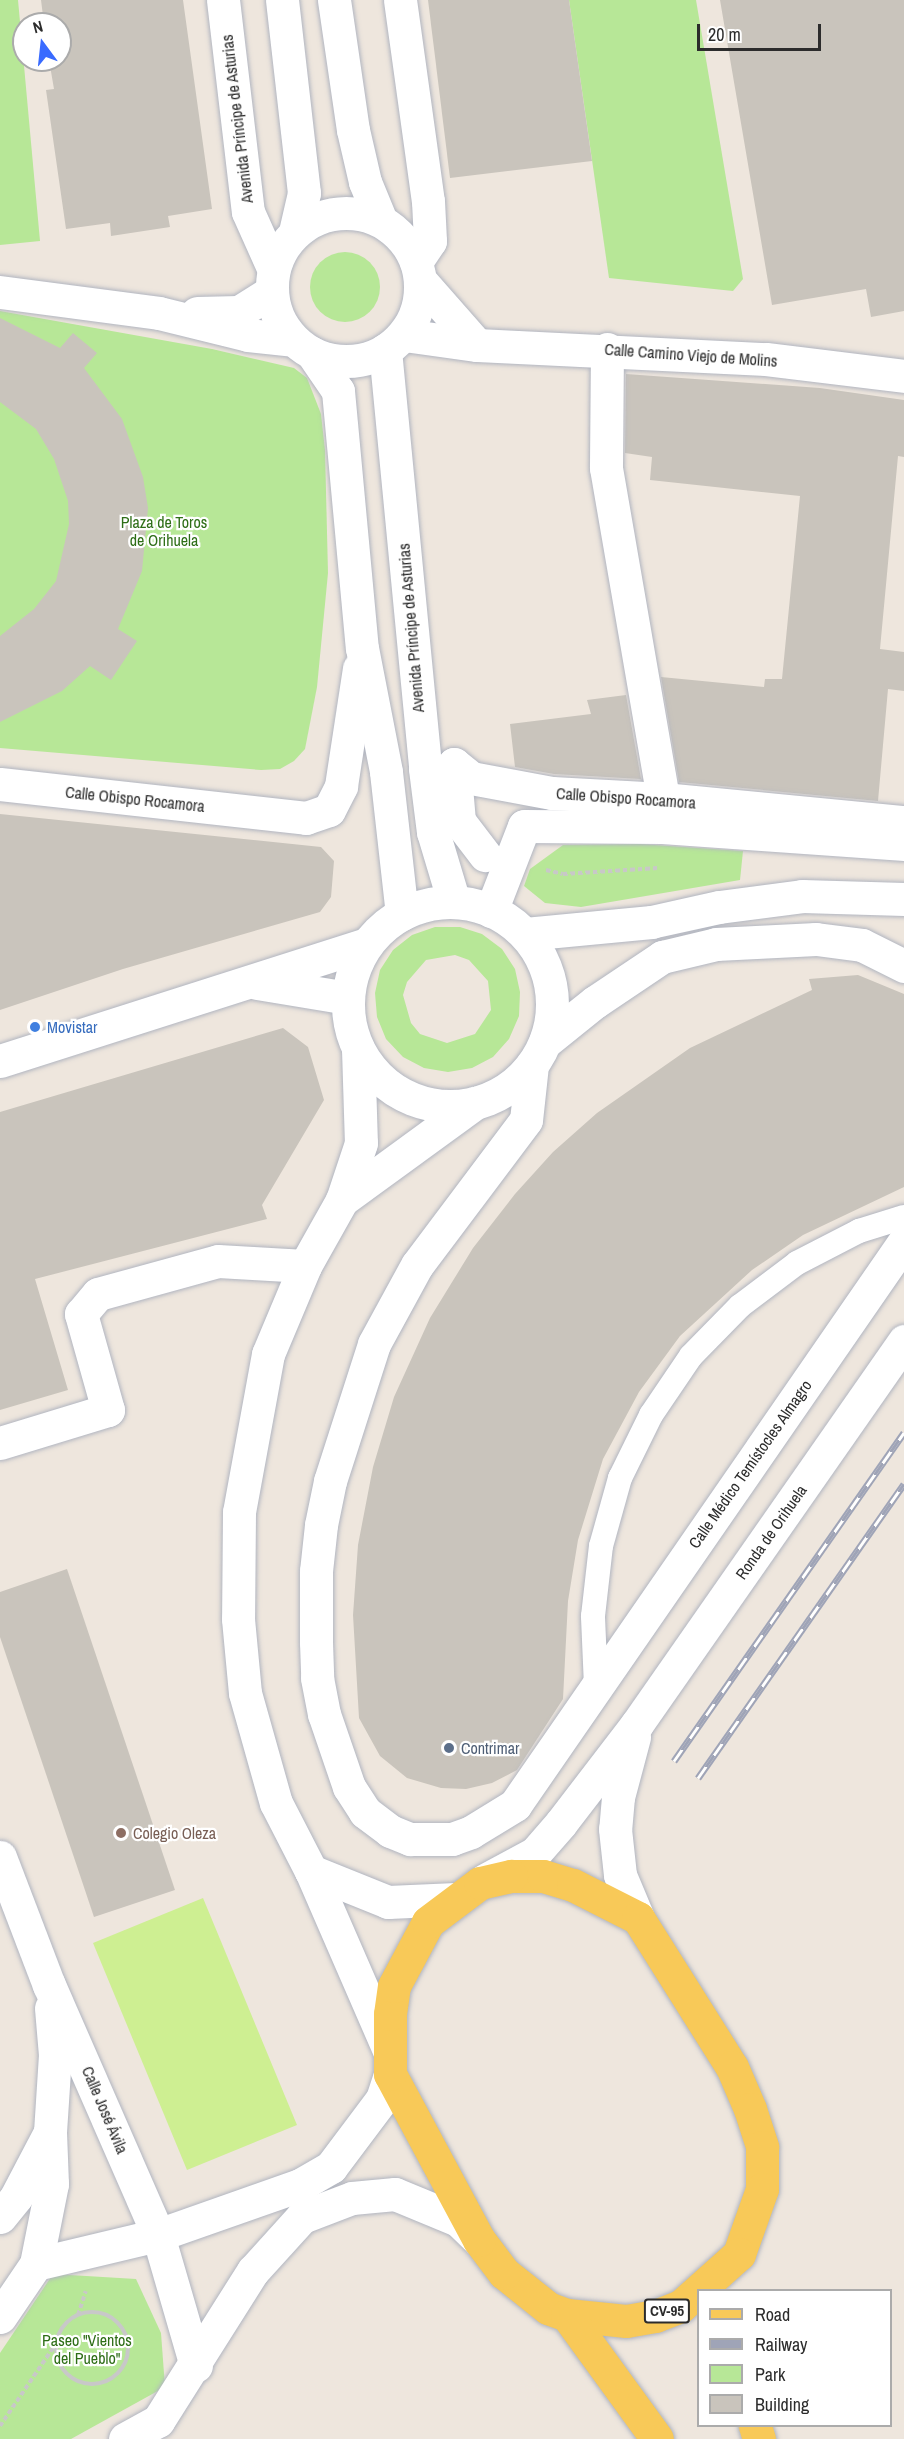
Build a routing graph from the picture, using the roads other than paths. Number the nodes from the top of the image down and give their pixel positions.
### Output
1 (223, 0) edge
2 (282, 0) edge
3 (334, 0) edge
4 (400, 0) edge
5 (381, 221) junction
6 (295, 232) junction
7 (418, 271) junction
8 (272, 280) junction
9 (0, 292) edge
10 (159, 313) junction
11 (395, 343) junction
12 (477, 345) junction
13 (303, 347) junction
14 (607, 349) junction
15 (904, 376) edge
16 (362, 648) junction
17 (0, 784) edge
18 (663, 799) junction
19 (904, 822) edge
20 (904, 844) edge
21 (485, 855) dead end
22 (904, 898) edge
23 (454, 902) junction
24 (491, 911) junction
25 (402, 914) junction
26 (525, 934) junction
27 (368, 944) junction
28 (904, 966) edge
29 (252, 982) junction
30 (348, 998) junction
31 (358, 1049) junction
32 (538, 1053) junction
33 (0, 1061) edge
34 (475, 1103) junction
35 (342, 1200) junction
36 (904, 1217) edge
37 (904, 1242) edge
38 (305, 1266) junction
39 (904, 1341) edge
40 (0, 1443) edge
41 (596, 1686) junction
42 (637, 1724) junction
43 (0, 1857) edge
44 (311, 1871) junction
45 (468, 1891) junction
46 (638, 1918) junction
47 (49, 1985) junction
48 (390, 2062) junction
49 (50, 2132) junction
50 (0, 2217) edge
51 (158, 2235) junction
52 (479, 2240) junction
53 (739, 2254) junction
54 (19, 2277) edge
55 (700, 2289) edge
56 (737, 2289) edge
57 (697, 2292) edge
58 (567, 2315) junction
59 (0, 2317) edge
60 (196, 2366) junction
61 (125, 2439) edge
62 (657, 2439) edge

1 - 8 street, Avenida Príncipe de Asturias
2 - 6 street
3 - 5 street
4 - 7 street
5 - 6 street
5 - 7 street
6 - 8 street
7 - 11 street
7 - 12 street
8 - 10 street
8 - 13 street
9 - 10 street
10 - 13 street
11 - 12 street, Calle Camino Viejo de Molins
11 - 13 street
11 - 23 street, Avenida Príncipe de Asturias
12 - 14 street, Calle Camino Viejo de Molins
13 - 16 street
14 - 15 street, Calle Camino Viejo de Molins
14 - 18 street
16 - 17 street, Calle Obispo Rocamora
16 - 25 street
18 - 19 street, Calle Obispo Rocamora
18 - 21 street, Calle Obispo Rocamora
20 - 24 street, Calle Obispo Rocamora
22 - 26 street
23 - 24 street
23 - 25 street
24 - 26 street
25 - 27 street
26 - 32 street
27 - 29 street
27 - 30 street
28 - 32 street
29 - 30 street
29 - 33 street
30 - 31 street
31 - 34 street
31 - 35 street
32 - 34 street
32 - 41 street, Calle Médico Temístocles Almagro
34 - 35 street
35 - 38 street
36 - 41 lane
37 - 41 street, Calle Médico Temístocles Almagro
38 - 40 street
38 - 44 street
39 - 42 street, Ronda de Orihuela
42 - 45 street, Ronda de Orihuela
42 - 46 street, Ronda de Orihuela
43 - 47 street, Calle José Ávila
44 - 45 street
44 - 48 street
45 - 46 main road
45 - 48 main road
46 - 53 main road, CV-95
47 - 49 street, Calle José Ávila
47 - 51 street, Calle José Ávila
48 - 51 street
48 - 52 main road, CV-95
49 - 50 street, Calle José Ávila
49 - 54 street, Calle José Ávila
51 - 54 street
51 - 60 street, Calle José Ávila
52 - 58 main road, CV-95
52 - 60 street
53 - 55 main road, CV-95
53 - 56 main road, CV-95
54 - 59 street, Calle José Ávila
57 - 58 main road, CV-95
58 - 62 main road, CV-95
60 - 61 street

